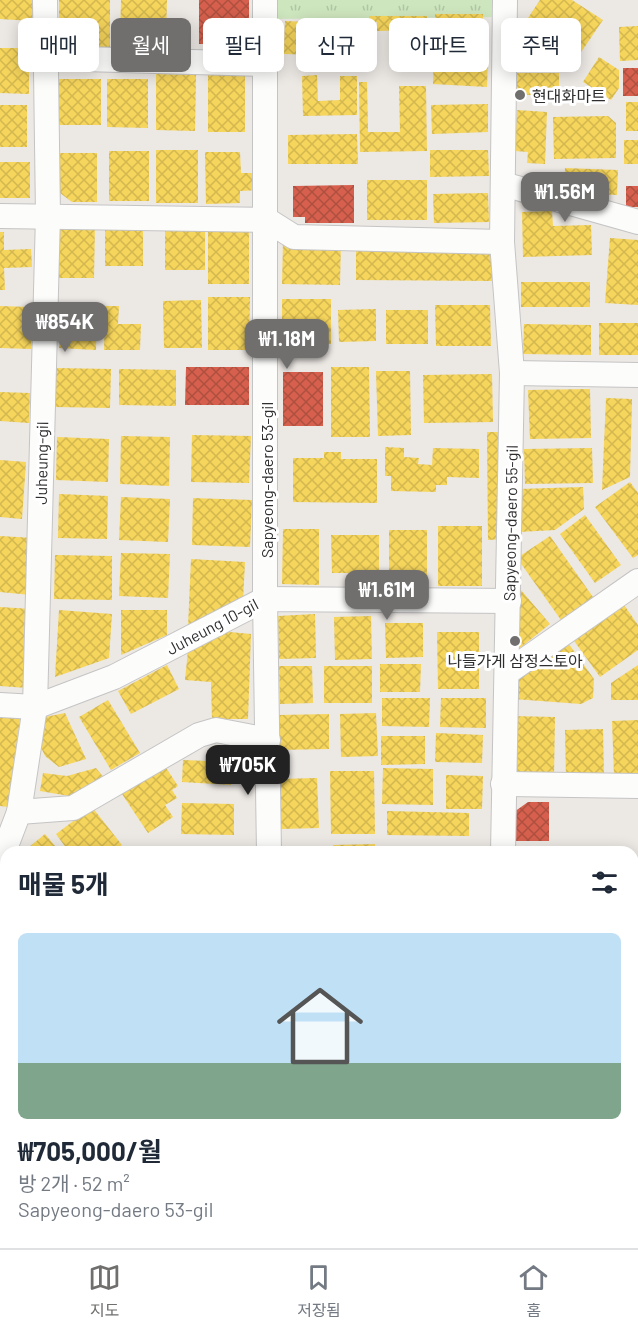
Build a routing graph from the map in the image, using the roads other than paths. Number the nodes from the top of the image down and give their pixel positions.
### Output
1 (45, 0) edge
2 (266, 0) edge
3 (505, 0) edge
4 (45, 18) edge
5 (265, 18) edge
6 (99, 59) edge
7 (203, 62) edge
8 (46, 72) edge
9 (264, 72) edge
10 (503, 184) junction
11 (48, 215) junction
12 (0, 216) edge
13 (267, 220) junction
14 (638, 222) edge
15 (502, 242) junction
16 (512, 373) junction
17 (638, 375) edge
18 (638, 581) edge
19 (265, 599) junction
20 (509, 601) junction
21 (508, 672) junction
22 (0, 705) edge
23 (35, 707) junction
24 (268, 740) junction
25 (503, 784) junction
26 (638, 786) edge
27 (19, 812) junction
28 (6, 846) edge
29 (269, 846) edge
30 (503, 846) edge

1 - 4 street, Juheung-gil
2 - 5 street, Sapyeong-daero 53-gil
3 - 10 street, Sapyeong-daero 55-gil
6 - 7 street
8 - 11 street, Juheung-gil
9 - 13 street, Sapyeong-daero 53-gil
10 - 14 street
10 - 15 street, Sapyeong-daero 55-gil
11 - 12 street
11 - 13 street
11 - 23 street, Juheung-gil
13 - 15 street
13 - 19 street, Sapyeong-daero 53-gil
15 - 16 street, Sapyeong-daero 55-gil
16 - 17 street
16 - 20 street, Sapyeong-daero 55-gil
18 - 21 street
19 - 20 street, Juheung 10-gil
19 - 23 street, Juheung 10-gil
19 - 24 street, Sapyeong-daero 53-gil
20 - 21 street, Sapyeong-daero 55-gil
21 - 25 street, Sapyeong-daero 55-gil
22 - 23 street
23 - 27 street, Juheung-gil
24 - 27 street
24 - 29 street, Sapyeong-daero 53-gil
25 - 26 street
25 - 30 street, Sapyeong-daero 55-gil
27 - 28 street, Juheung-gil

